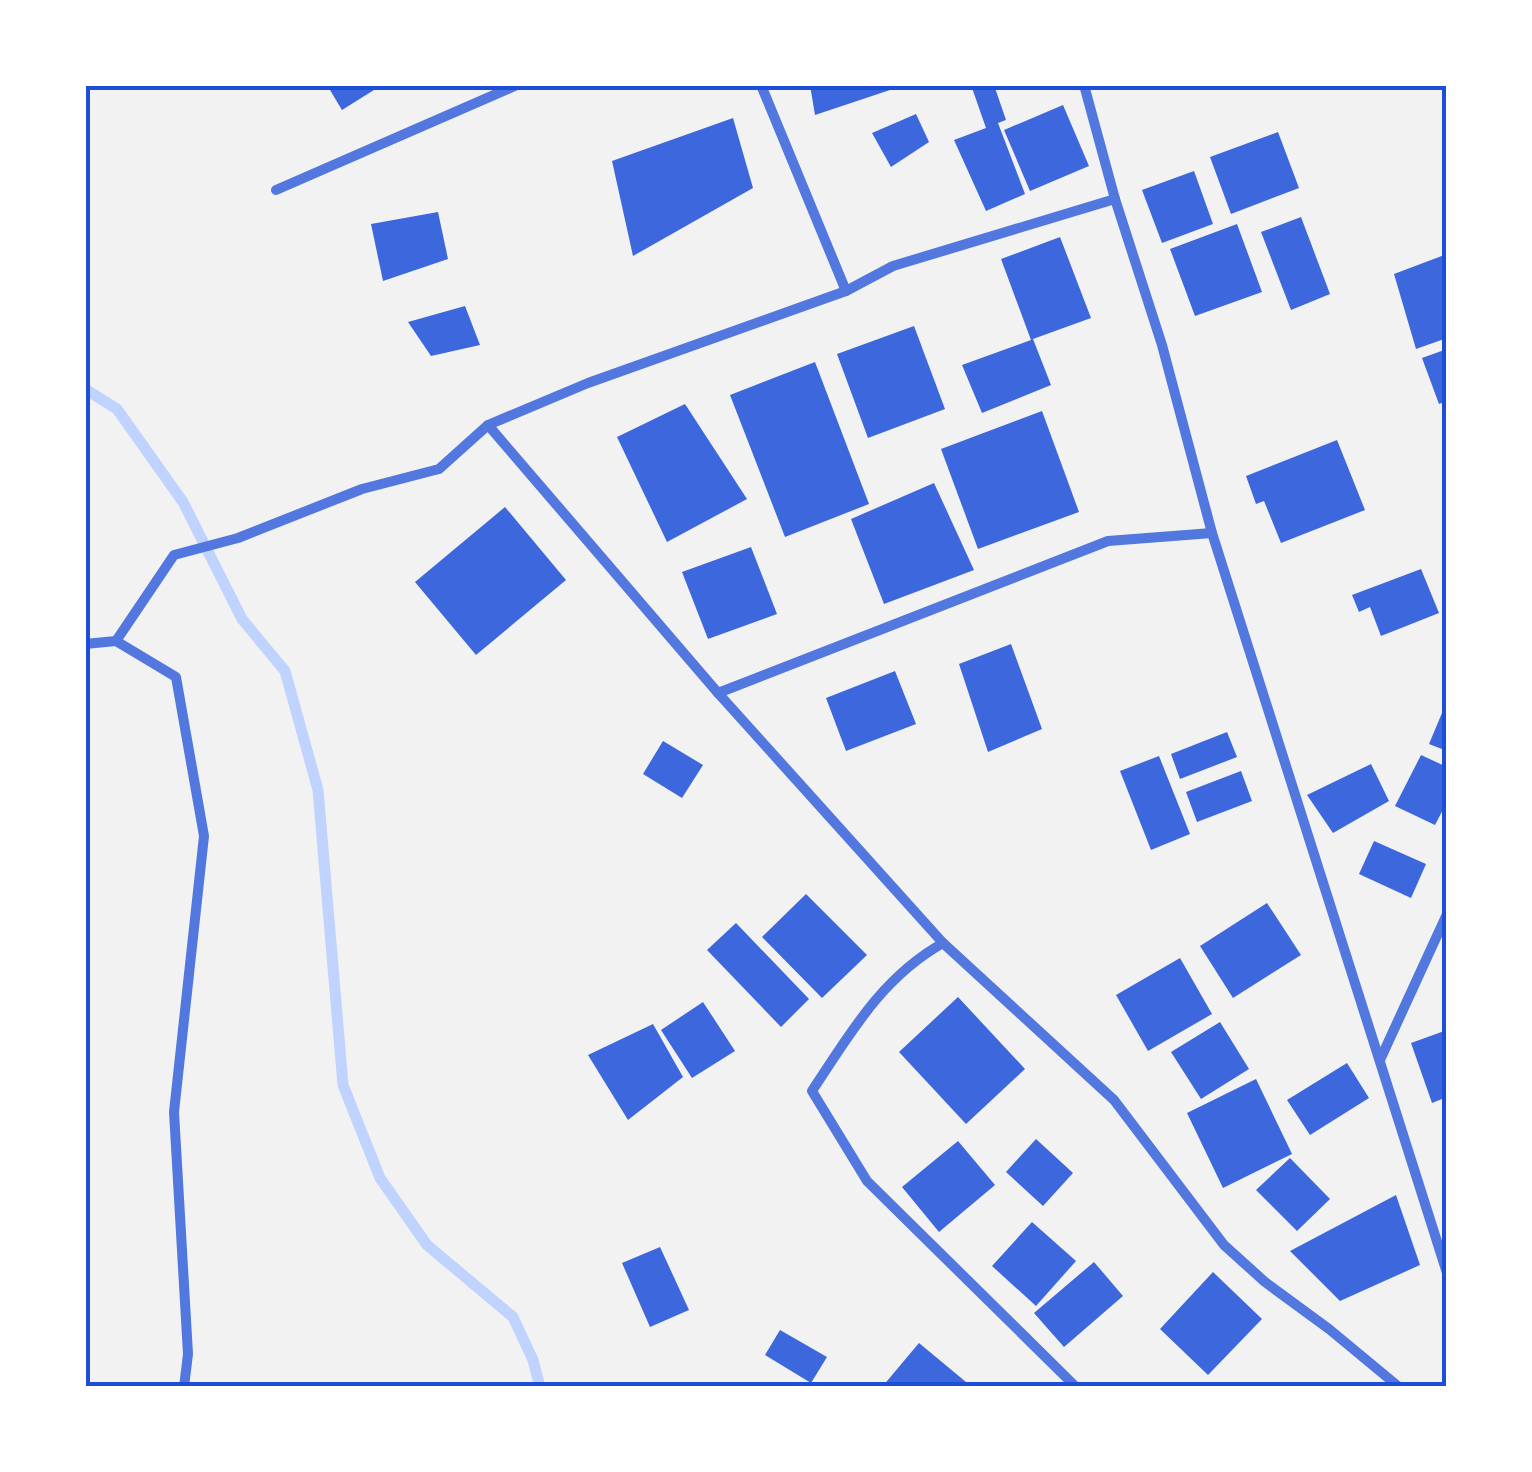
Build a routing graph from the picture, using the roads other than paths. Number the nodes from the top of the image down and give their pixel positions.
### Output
1 (517, 85) edge
2 (761, 85) edge
3 (1084, 85) edge
4 (276, 190) dead end
5 (1115, 199) junction
6 (846, 291) junction
7 (488, 425) junction
8 (1212, 533) junction
9 (116, 641) junction
10 (85, 644) edge
11 (718, 694) junction
12 (1447, 914) edge
13 (943, 942) junction
14 (1380, 1061) junction
15 (1447, 1273) edge
16 (184, 1387) edge
17 (1076, 1387) edge
18 (1399, 1387) edge

1 - 4 street
2 - 6 street
3 - 5 street
5 - 6 street
5 - 8 street
6 - 7 street
7 - 9 street
7 - 11 street
8 - 11 street
8 - 14 street
9 - 10 street
9 - 16 street
11 - 13 street
12 - 14 street
13 - 17 street
13 - 18 street
14 - 15 street

